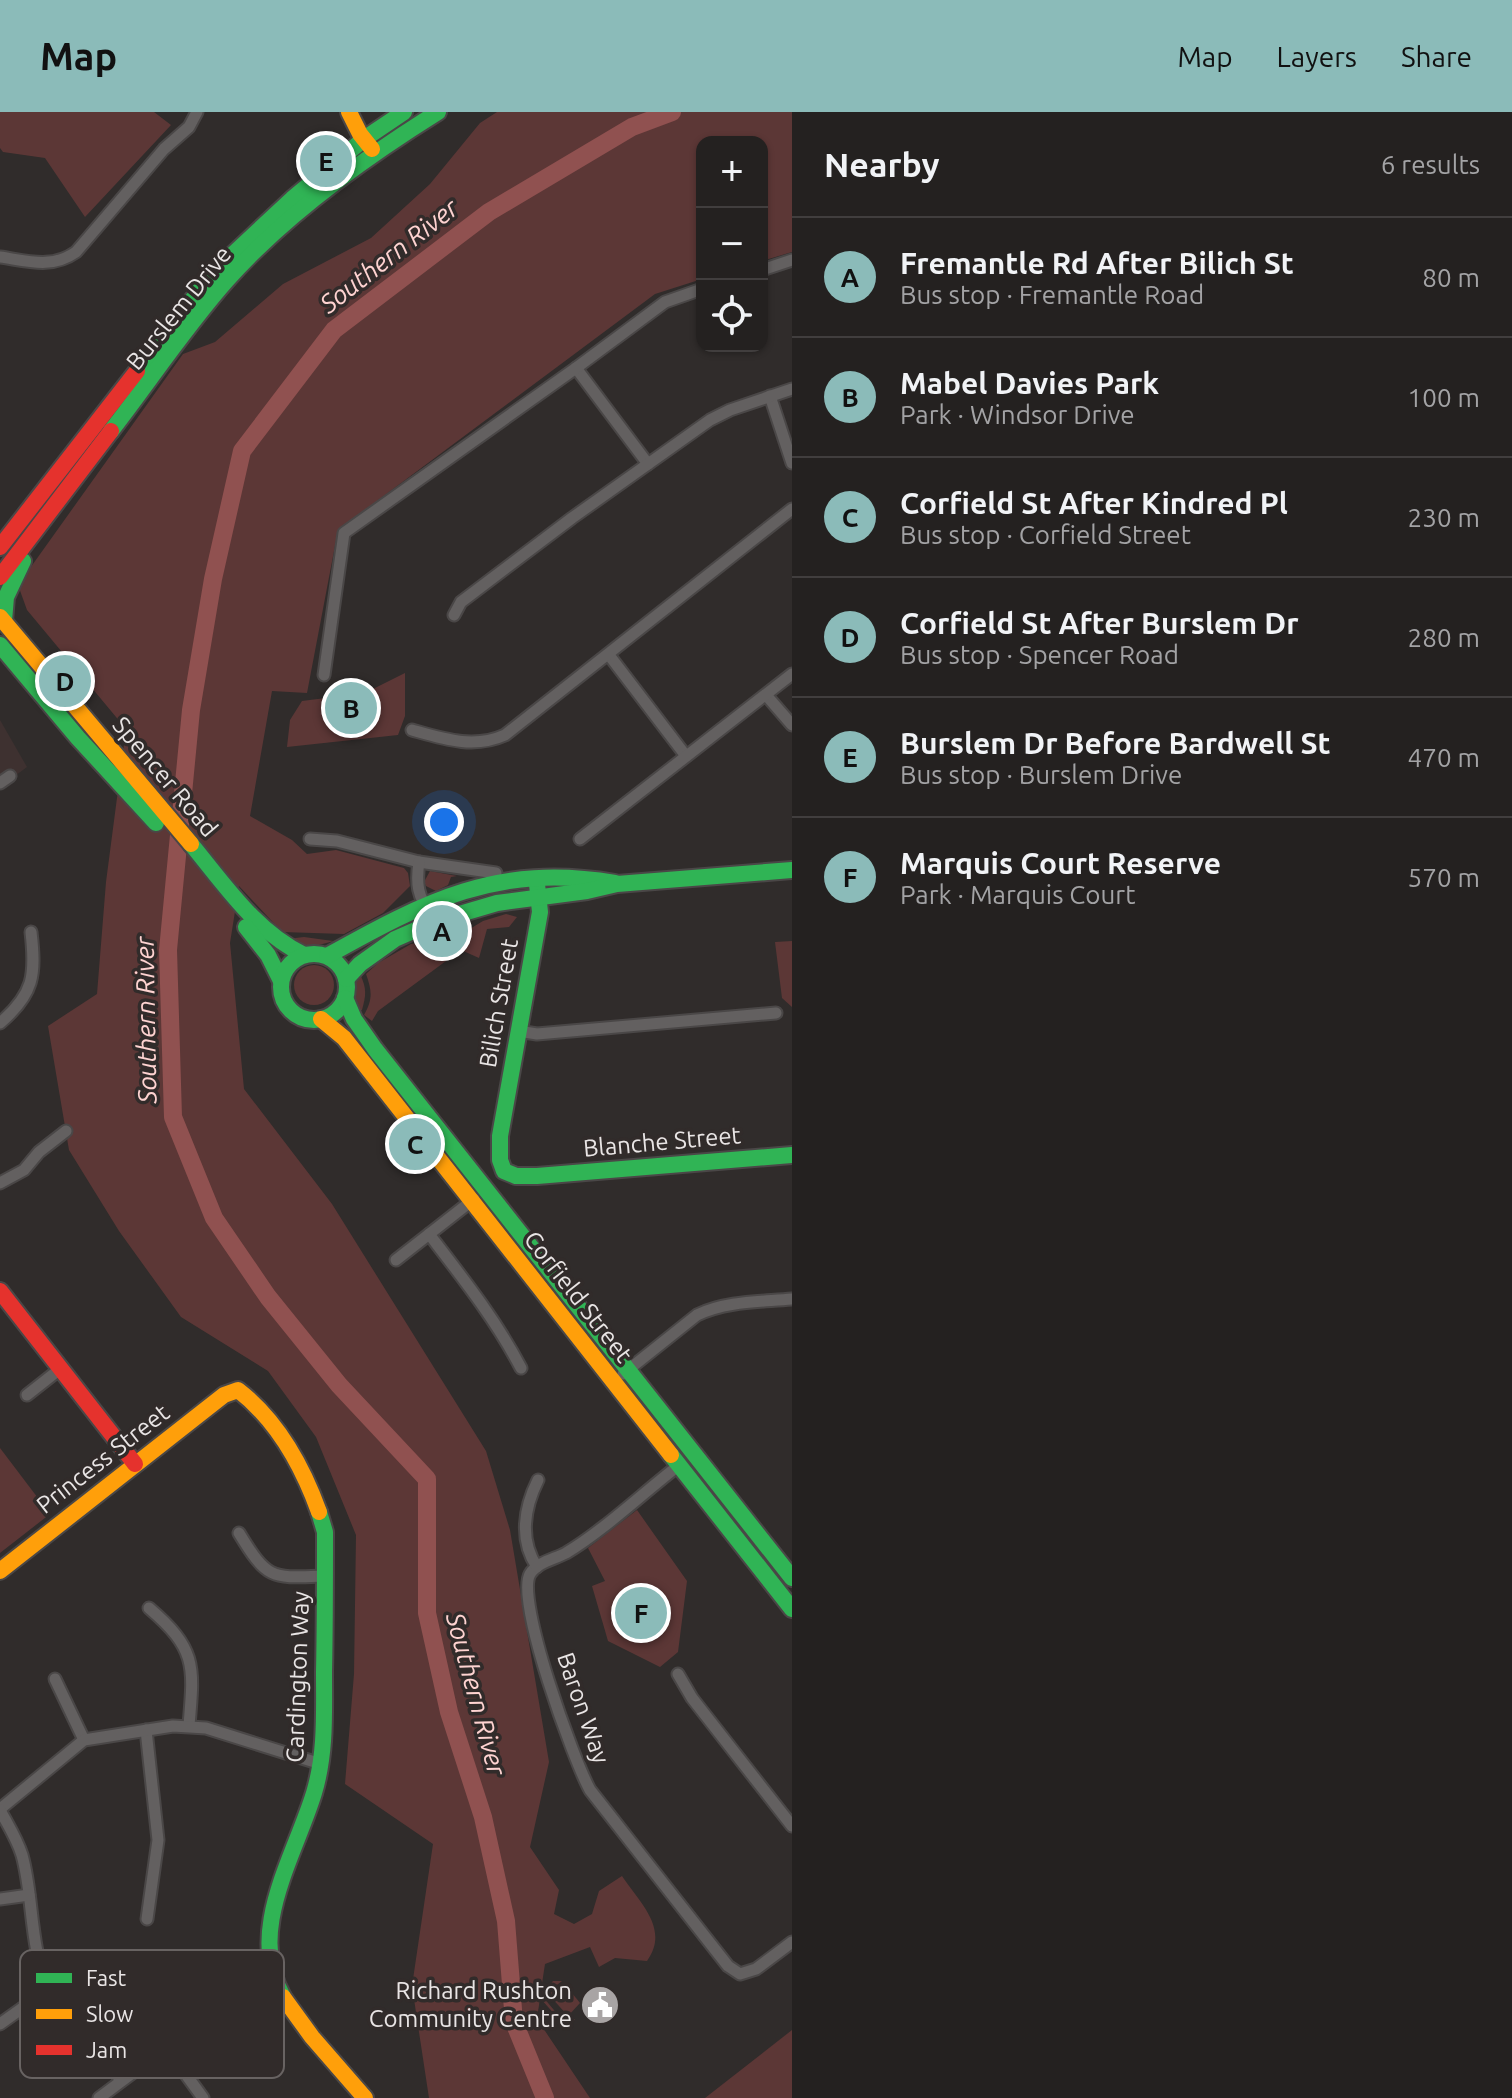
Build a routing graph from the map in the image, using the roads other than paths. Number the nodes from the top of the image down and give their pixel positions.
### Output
1 (197, 112) edge
2 (349, 112) edge
3 (358, 112) edge
4 (404, 112) edge
5 (438, 112) edge
6 (369, 136) junction
7 (380, 150) junction
8 (0, 257) edge
9 (792, 260) edge
10 (768, 268) edge
11 (696, 291) edge
12 (576, 368) junction
13 (792, 389) edge
14 (770, 396) junction
15 (121, 421) junction
16 (77, 449) junction
17 (792, 463) edge
18 (648, 464) junction
19 (62, 498) junction
20 (792, 509) edge
21 (0, 547) edge
22 (0, 577) edge
23 (454, 615) dead end
24 (2, 619) edge
25 (0, 645) edge
26 (609, 655) junction
27 (0, 660) edge
28 (792, 674) edge
29 (324, 675) dead end
30 (766, 695) junction
31 (792, 725) edge
32 (412, 730) dead end
33 (78, 738) junction
34 (686, 756) junction
35 (152, 808) junction
36 (310, 839) dead end
37 (580, 839) dead end
38 (419, 862) junction
39 (792, 870) edge
40 (496, 873) dead end
41 (208, 874) junction
42 (537, 879) junction
43 (617, 884) junction
44 (539, 898) junction
45 (497, 903) junction
46 (424, 905) junction
47 (412, 930) junction
48 (31, 932) dead end
49 (304, 955) junction
50 (327, 956) junction
51 (346, 979) junction
52 (281, 981) junction
53 (345, 998) junction
54 (776, 1013) dead end
55 (321, 1019) junction
56 (0, 1023) edge
57 (518, 1031) junction
58 (66, 1131) dead end
59 (500, 1136) joint
60 (792, 1155) edge
61 (0, 1183) edge
62 (487, 1189) junction
63 (471, 1201) junction
64 (429, 1234) junction
65 (396, 1260) dead end
66 (0, 1291) edge
67 (792, 1299) edge
68 (521, 1368) dead end
69 (60, 1369) junction
70 (629, 1370) junction
71 (613, 1381) junction
72 (238, 1390) joint
73 (27, 1395) dead end
74 (135, 1464) junction
75 (678, 1466) junction
76 (538, 1480) dead end
77 (239, 1533) dead end
78 (537, 1567) junction
79 (0, 1571) edge
80 (326, 1576) junction
81 (792, 1578) edge
82 (149, 1608) dead end
83 (792, 1609) edge
84 (678, 1674) dead end
85 (55, 1679) dead end
86 (189, 1725) junction
87 (146, 1730) junction
88 (84, 1740) junction
89 (321, 1764) junction
90 (0, 1810) edge
91 (792, 1826) edge
92 (29, 1895) junction
93 (0, 1899) edge
94 (147, 1919) dead end
95 (792, 1942) edge
96 (37, 1950) edge
97 (268, 1950) edge
98 (284, 1999) edge
99 (20, 2010) edge
100 (0, 2024) edge
101 (124, 2078) edge
102 (188, 2078) edge
103 (121, 2080) joint
104 (99, 2098) edge
105 (203, 2098) edge
106 (365, 2098) edge

1 - 8 street
2 - 6 main road
3 - 6 main road
4 - 6 main road, Burslem Drive
5 - 7 main road, Burslem Drive
6 - 7 main road
6 - 16 main road, Burslem Drive
7 - 15 main road, Burslem Drive
9 - 10 street
11 - 12 street
12 - 18 street
12 - 29 street
13 - 14 street
14 - 17 street
14 - 18 street
15 - 16 main road
15 - 19 main road, Burslem Drive
16 - 21 main road, Burslem Drive
18 - 23 street
19 - 22 main road, Burslem Drive
19 - 24 main road
20 - 26 street
24 - 35 main road, Spencer Road
25 - 33 main road, Spencer Road
26 - 32 street
26 - 34 street
27 - 33 main road
28 - 30 street
30 - 31 street
30 - 34 street
33 - 35 main road, Spencer Road
34 - 37 street
35 - 41 main road, Spencer Road
36 - 38 street
38 - 40 street
38 - 46 street
39 - 43 main road
41 - 49 main road, Spencer Road
41 - 52 main road, Spencer Road
42 - 43 main road
42 - 44 main road, Bilich Street
42 - 46 main road
43 - 44 main road
44 - 45 main road
44 - 57 main road, Bilich Street
45 - 46 street
45 - 47 main road
46 - 47 street
46 - 50 main road
47 - 51 main road
48 - 56 street
49 - 50 main road
49 - 52 main road
50 - 51 main road
51 - 53 main road
52 - 55 main road
53 - 55 main road
53 - 62 main road, Corfield Street
54 - 57 street
55 - 63 main road, Corfield Street
57 - 59 main road, Bilich Street
58 - 61 street
59 - 60 main road, Blanche Street
62 - 63 street
62 - 70 main road, Corfield Street
63 - 64 street
63 - 71 main road, Corfield Street
64 - 65 street
64 - 68 street
66 - 69 main road
67 - 70 street
69 - 73 street
69 - 74 main road
70 - 71 street
70 - 81 main road, Corfield Street
71 - 75 main road, Corfield Street
72 - 74 main road, Princess Street
72 - 80 main road, Cardington Way
74 - 79 main road, Princess Street
75 - 78 street
75 - 83 main road, Corfield Street
76 - 78 street
77 - 80 street
78 - 95 street, Baron Way
80 - 89 main road, Cardington Way
82 - 86 street
84 - 91 street
85 - 88 street
86 - 87 street
86 - 89 street
87 - 88 street
87 - 94 street
88 - 90 street
89 - 97 main road, Cardington Way
90 - 92 street
92 - 93 street
92 - 96 street
98 - 106 main road, Cardington Way
99 - 100 street
101 - 103 street
102 - 105 street
103 - 104 street

